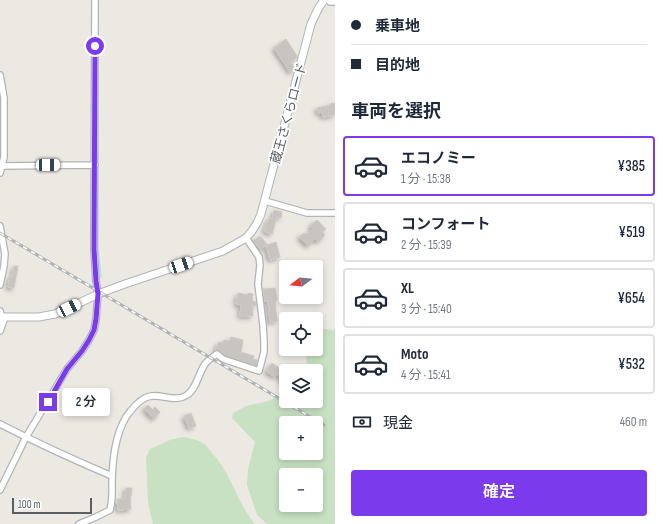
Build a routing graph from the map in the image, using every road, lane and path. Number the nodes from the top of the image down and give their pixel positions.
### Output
1 (95, 0) edge
2 (324, 0) edge
3 (328, 0) edge
4 (335, 2) edge
5 (0, 75) edge
6 (95, 165) junction
7 (1, 166) edge
8 (0, 173) edge
9 (265, 201) junction
10 (335, 213) edge
11 (0, 226) edge
12 (246, 238) junction
13 (0, 285) edge
14 (98, 294) junction
15 (0, 311) edge
16 (2, 317) edge
17 (0, 331) edge
18 (0, 424) edge
19 (26, 437) junction
20 (112, 476) junction
21 (0, 490) edge
22 (79, 524) edge

1 - 6 street
2 - 9 street, 蔵王さくらロード
3 - 4 street
5 - 7 street
6 - 7 street
6 - 14 street
7 - 8 street
9 - 10 street
9 - 12 street, 蔵王さくらロード
11 - 13 street
12 - 14 street
12 - 20 street
14 - 16 street
14 - 19 street
15 - 16 street
16 - 17 street
18 - 19 street
19 - 20 street
19 - 21 street
20 - 22 street

